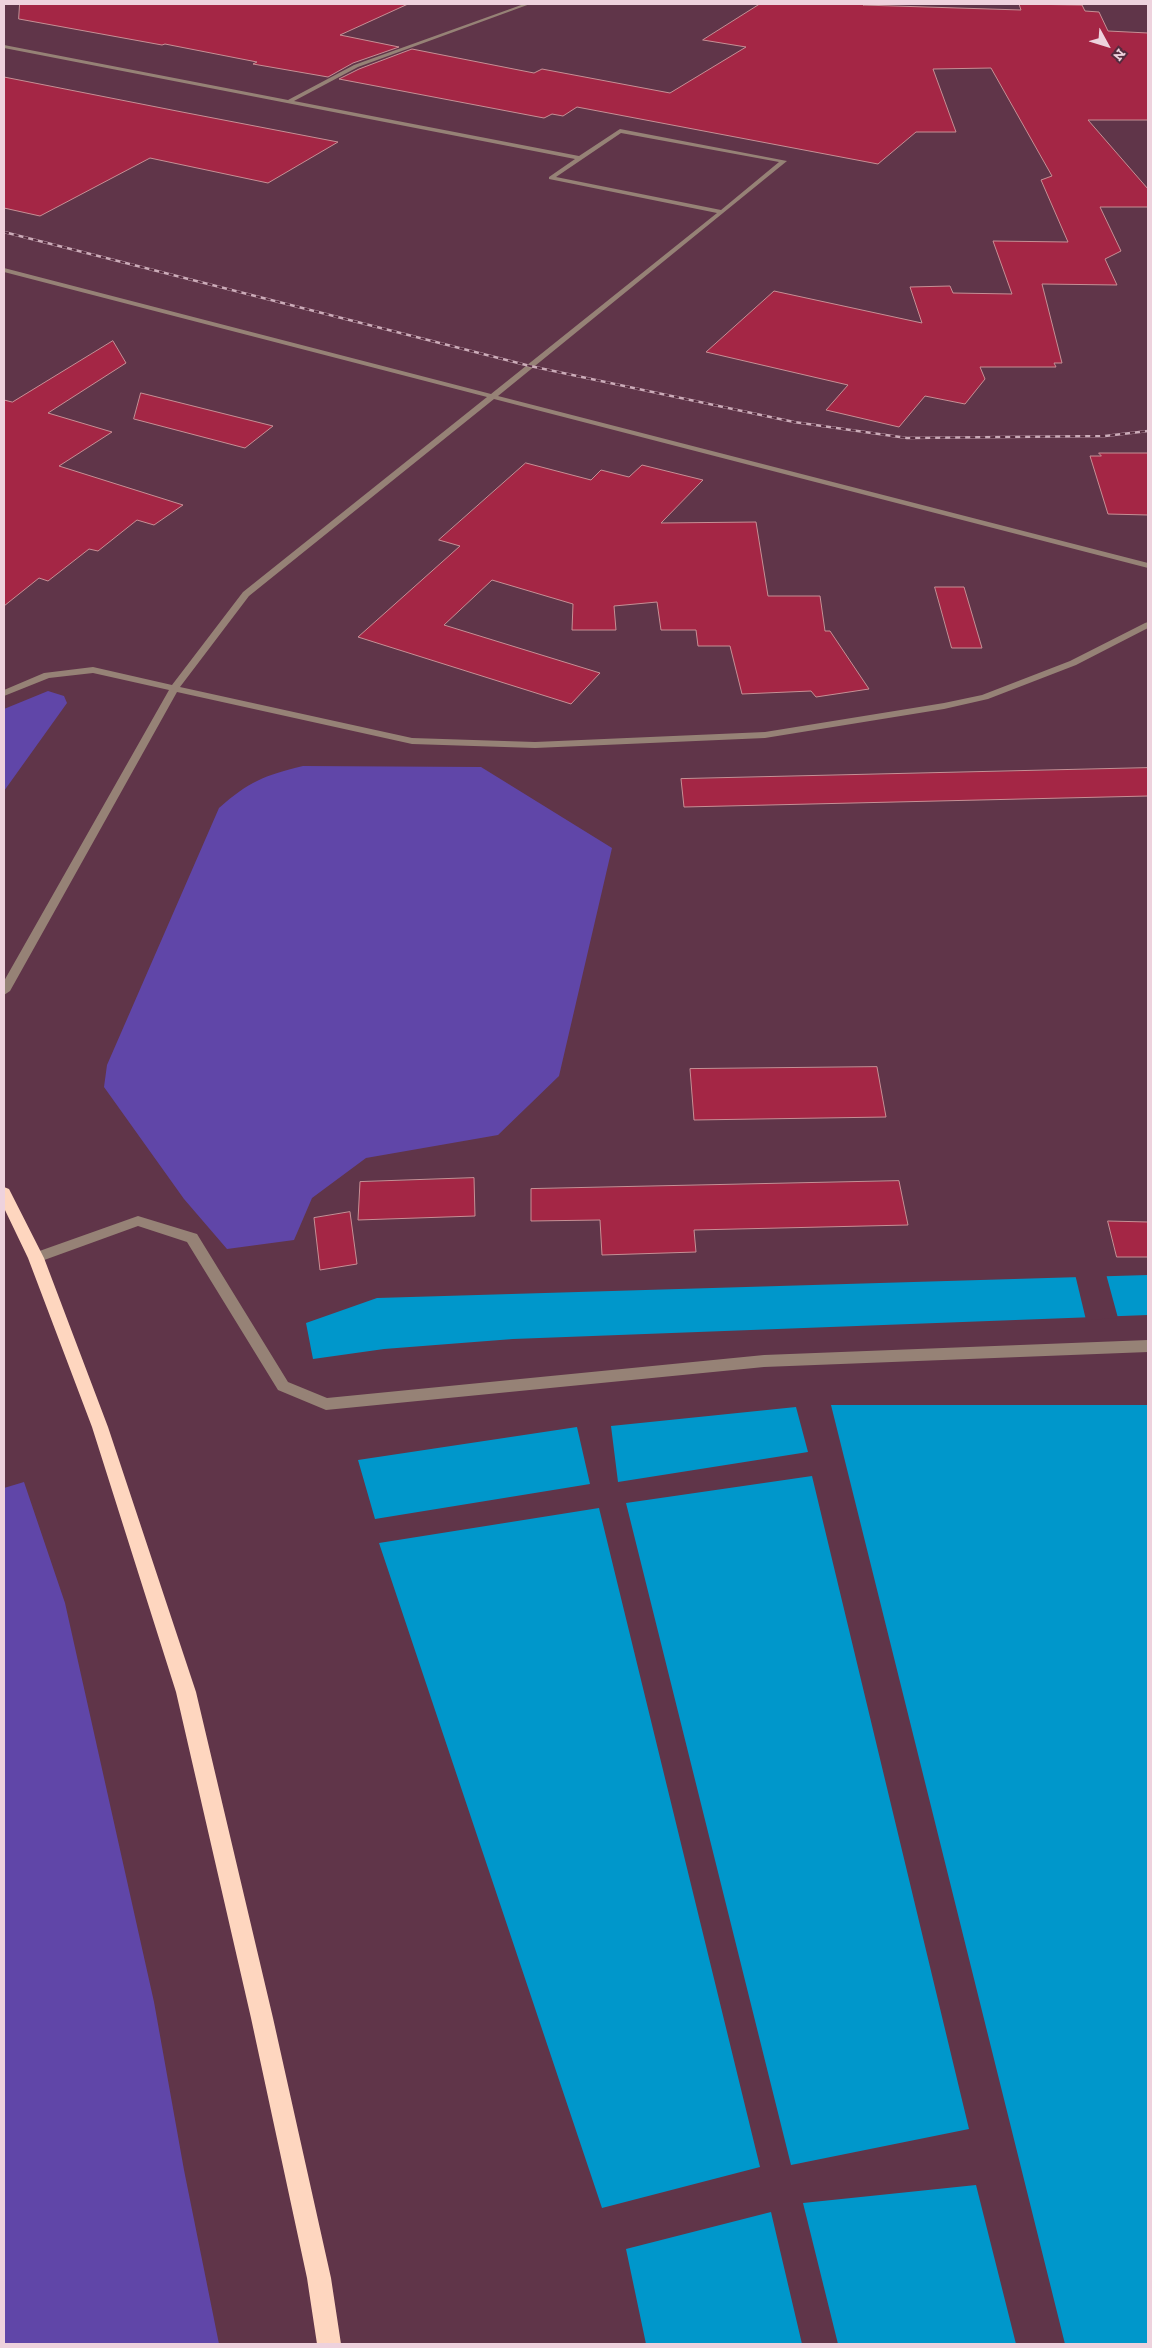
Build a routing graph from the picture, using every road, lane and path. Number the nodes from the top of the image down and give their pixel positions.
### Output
1 (528, 4) edge
2 (4, 46) edge
3 (290, 101) junction
4 (580, 158) junction
5 (722, 212) junction
6 (4, 270) edge
7 (493, 396) junction
8 (1148, 566) edge
9 (1148, 625) edge
10 (175, 688) junction
11 (4, 693) edge
12 (4, 992) edge
13 (4, 1193) edge
14 (36, 1258) junction
15 (1148, 1346) edge
16 (329, 2344) edge

1 - 3 street
2 - 3 street
3 - 4 street
4 - 5 street
4 - 5 street
5 - 7 street
6 - 7 street
7 - 8 street
7 - 10 street
9 - 10 street
10 - 11 street
10 - 12 street
13 - 14 highway
14 - 15 street
14 - 16 highway

